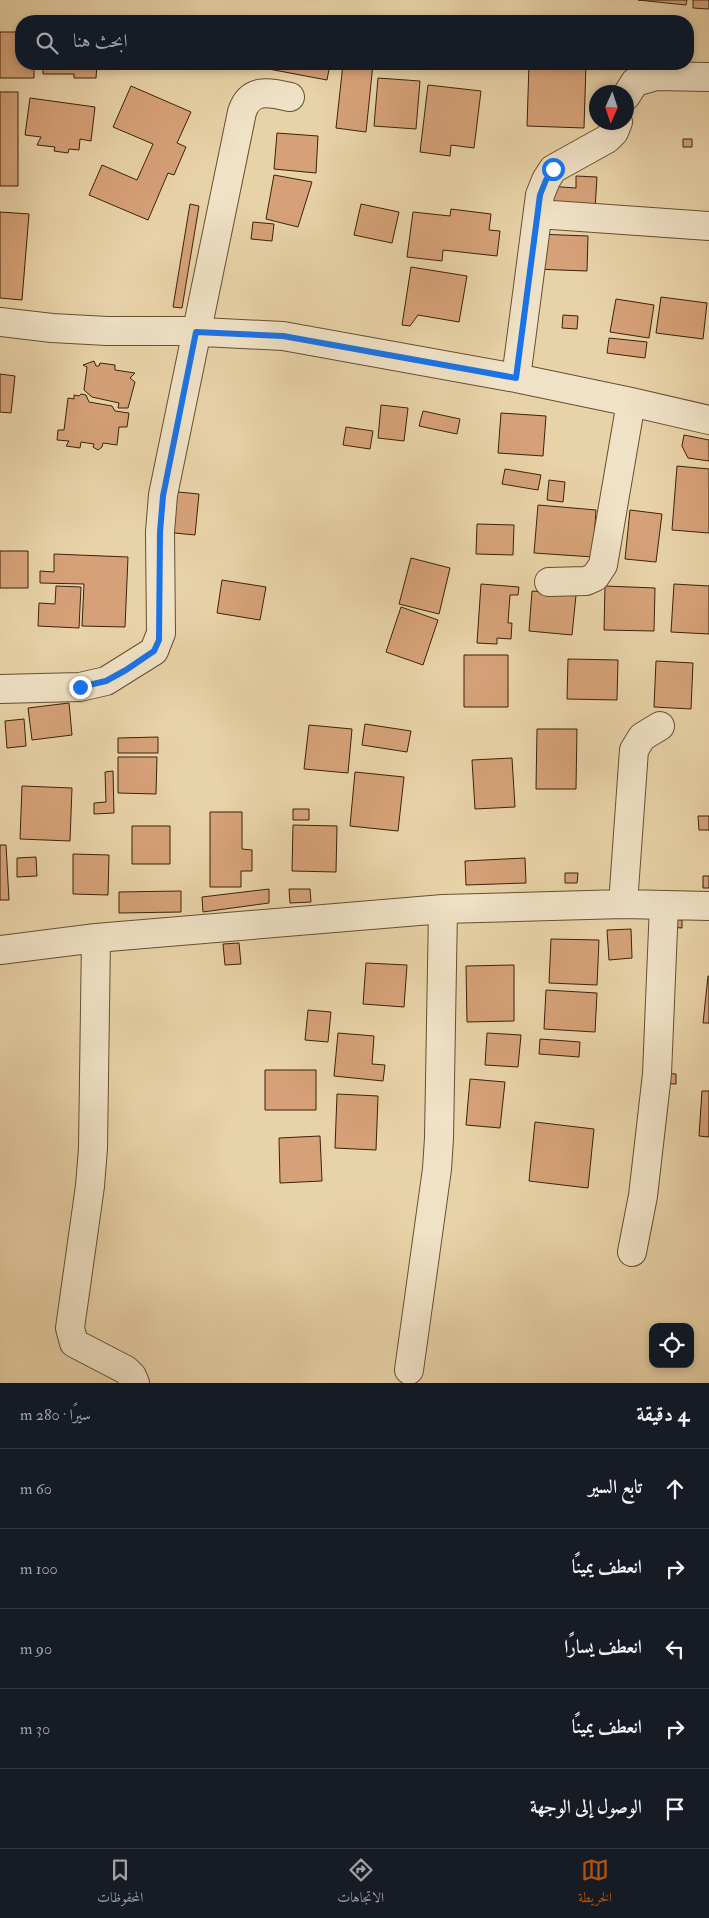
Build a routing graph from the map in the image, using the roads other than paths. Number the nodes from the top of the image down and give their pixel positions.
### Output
1 (709, 77) edge
2 (633, 85) edge
3 (290, 97) dead end
4 (615, 130) edge
5 (538, 214) junction
6 (709, 226) edge
7 (0, 322) edge
8 (196, 332) junction
9 (516, 378) junction
10 (631, 402) junction
11 (709, 420) edge
12 (550, 582) dead end
13 (0, 689) edge
14 (660, 726) dead end
15 (623, 904) junction
16 (664, 905) junction
17 (709, 906) edge
18 (443, 909) junction
19 (96, 938) junction
20 (0, 950) edge
21 (632, 1252) dead end
22 (409, 1370) dead end
23 (135, 1383) edge

1 - 2 street
3 - 8 street
4 - 5 street
5 - 6 street
5 - 9 street
7 - 8 street
8 - 9 street
8 - 13 street
9 - 10 street
10 - 11 street
10 - 12 street
14 - 15 street
15 - 16 street
15 - 18 street
16 - 17 street
16 - 21 street
18 - 19 street
18 - 22 street
19 - 20 street
19 - 23 street

